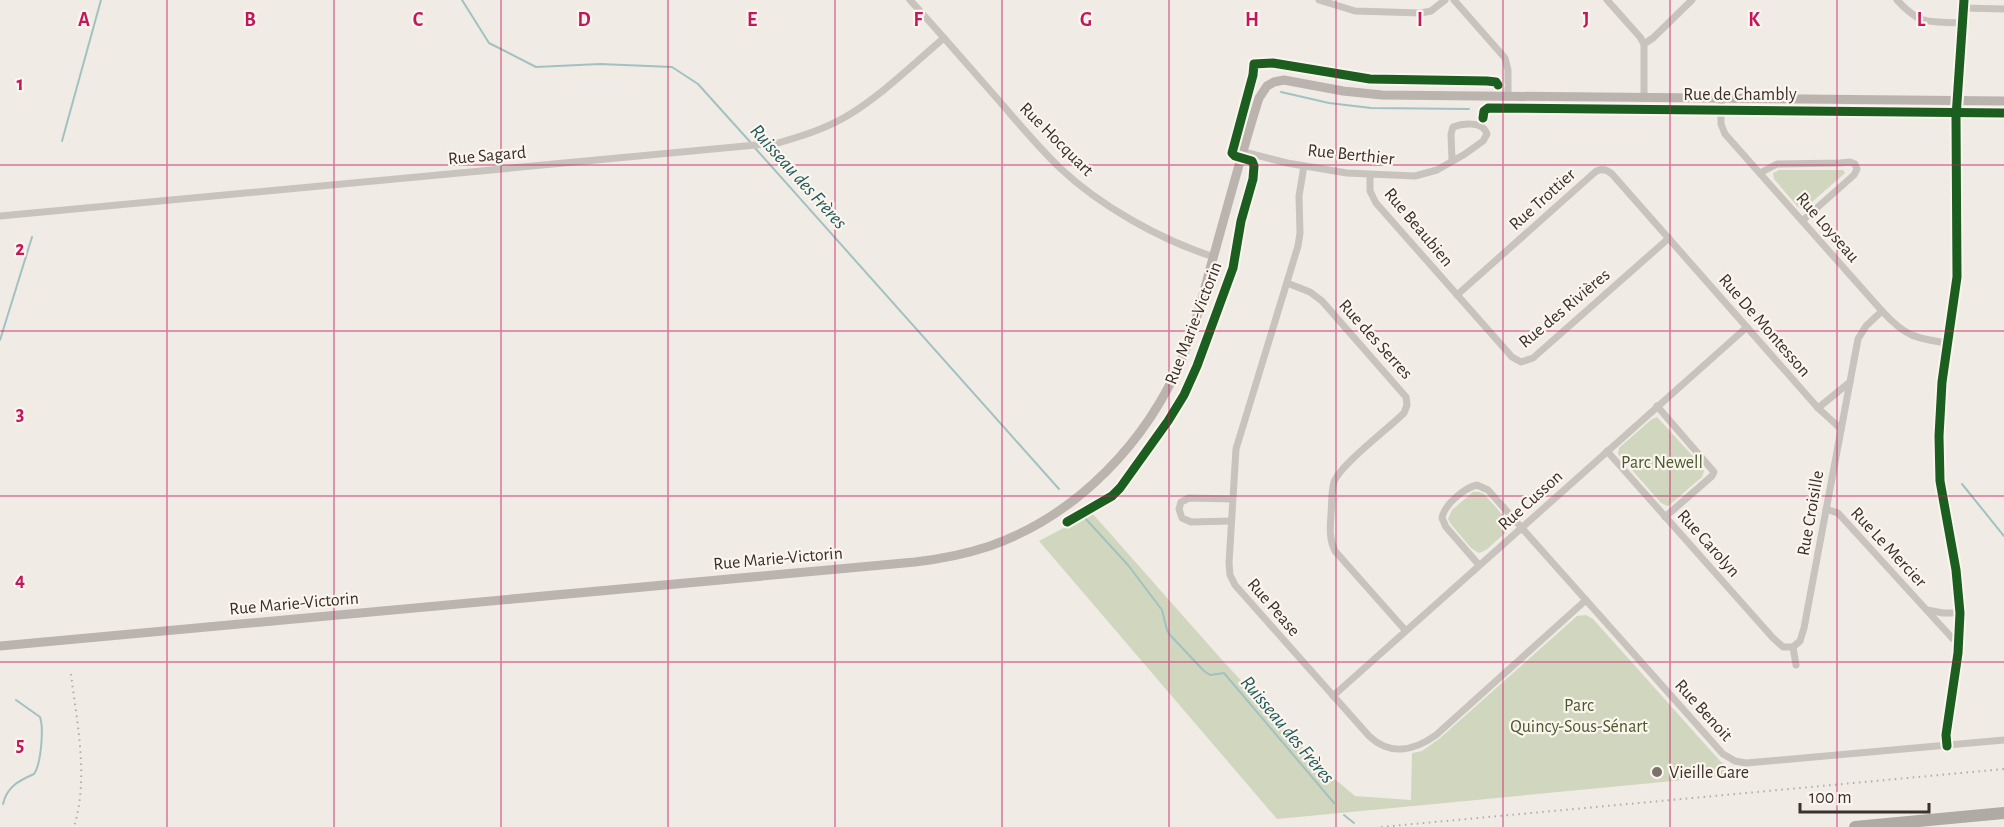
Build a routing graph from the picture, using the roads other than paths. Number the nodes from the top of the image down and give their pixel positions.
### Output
1 (910, 0) edge
2 (1319, 0) edge
3 (1445, 0) edge
4 (1454, 0) edge
5 (1607, 0) edge
6 (1692, 0) edge
7 (1897, 0) edge
8 (1964, 4) edge
9 (2004, 9) edge
10 (1963, 24) junction
11 (944, 38) junction
12 (1644, 44) junction
13 (1274, 82) joint
14 (1508, 96) junction
15 (1644, 98) junction
16 (1721, 98) junction
17 (1957, 101) junction
18 (2004, 101) edge
19 (1244, 152) junction
20 (1452, 160) junction
21 (1304, 166) junction
22 (1760, 173) junction
23 (1370, 175) junction
24 (0, 216) edge
25 (1802, 221) junction
26 (1668, 238) junction
27 (1214, 257) junction
28 (1287, 283) junction
29 (1457, 295) junction
30 (1882, 311) junction
31 (1747, 327) junction
32 (1947, 343) junction
33 (1850, 382) junction
34 (1657, 406) junction
35 (1818, 408) junction
36 (1840, 429) junction
37 (1607, 451) junction
38 (1232, 499) junction
39 (1826, 510) junction
40 (1665, 517) junction
41 (1231, 521) junction
42 (1521, 528) junction
43 (1479, 565) junction
44 (1586, 600) junction
45 (1927, 610) junction
46 (1960, 613) junction
47 (1406, 630) junction
48 (1960, 641) junction
49 (0, 646) edge
50 (1793, 647) junction
51 (1796, 665) dead end
52 (1333, 696) junction
53 (2004, 740) edge
54 (1947, 746) junction
55 (2004, 813) edge
56 (1854, 827) edge

1 - 11 street, Rue Hocquart
2 - 3 street
4 - 14 street
5 - 12 street
6 - 12 street
7 - 10 street
8 - 9 street
8 - 10 street
10 - 17 street
11 - 24 street, Rue Sagard
11 - 27 street, Rue Hocquart
12 - 15 street
13 - 14 street, Rue de Chambly
13 - 19 street, Rue Marie-Victorin
14 - 15 street, Rue de Chambly
15 - 16 street, Rue de Chambly
16 - 17 street, Rue de Chambly
16 - 22 street, Rue Loyseau
17 - 18 street, Rue de Chambly
17 - 32 street
19 - 21 street, Rue Berthier
19 - 27 street, Rue Marie-Victorin
20 - 20 street, Rue Berthier
20 - 23 street, Rue Berthier
21 - 23 street, Rue Berthier
21 - 28 street, Rue Pease
22 - 25 street, Rue Loyseau
22 - 25 street
23 - 29 street, Rue Beaubien
25 - 30 street, Rue Loyseau
26 - 29 street, Rue des Rivières
26 - 29 street, Rue Trottier
26 - 31 street, Rue De Montesson
27 - 49 street, Rue Marie-Victorin
28 - 38 street, Rue Pease
28 - 47 street, Rue des Serres
30 - 32 street, Rue Loyseau
30 - 33 street, Rue Croisille
31 - 34 street, Rue Cusson
31 - 35 street, Rue De Montesson
32 - 46 street
33 - 35 street
33 - 36 street, Rue Croisille
34 - 37 street, Rue Cusson
34 - 40 street
35 - 36 street, Rue De Montesson
36 - 39 street, Rue Croisille
37 - 40 street, Rue Carolyn
37 - 42 street, Rue Cusson
38 - 41 street, Rue Pease
38 - 41 street
39 - 45 street, Rue Le Mercier
39 - 50 street, Rue Croisille
40 - 50 street, Rue Carolyn
41 - 52 street, Rue Pease
42 - 43 street, Rue Cusson
42 - 43 street, Rue Benoit
42 - 44 street, Rue Benoit
43 - 47 street, Rue Cusson
44 - 52 street, Rue Pease
44 - 54 street, Rue Benoit
45 - 46 street, Rue Le Mercier
45 - 48 street, Rue Le Mercier
46 - 48 street
47 - 52 street, Rue Cusson
48 - 54 street
50 - 51 street
53 - 54 street, Rue Benoit
55 - 56 highway

